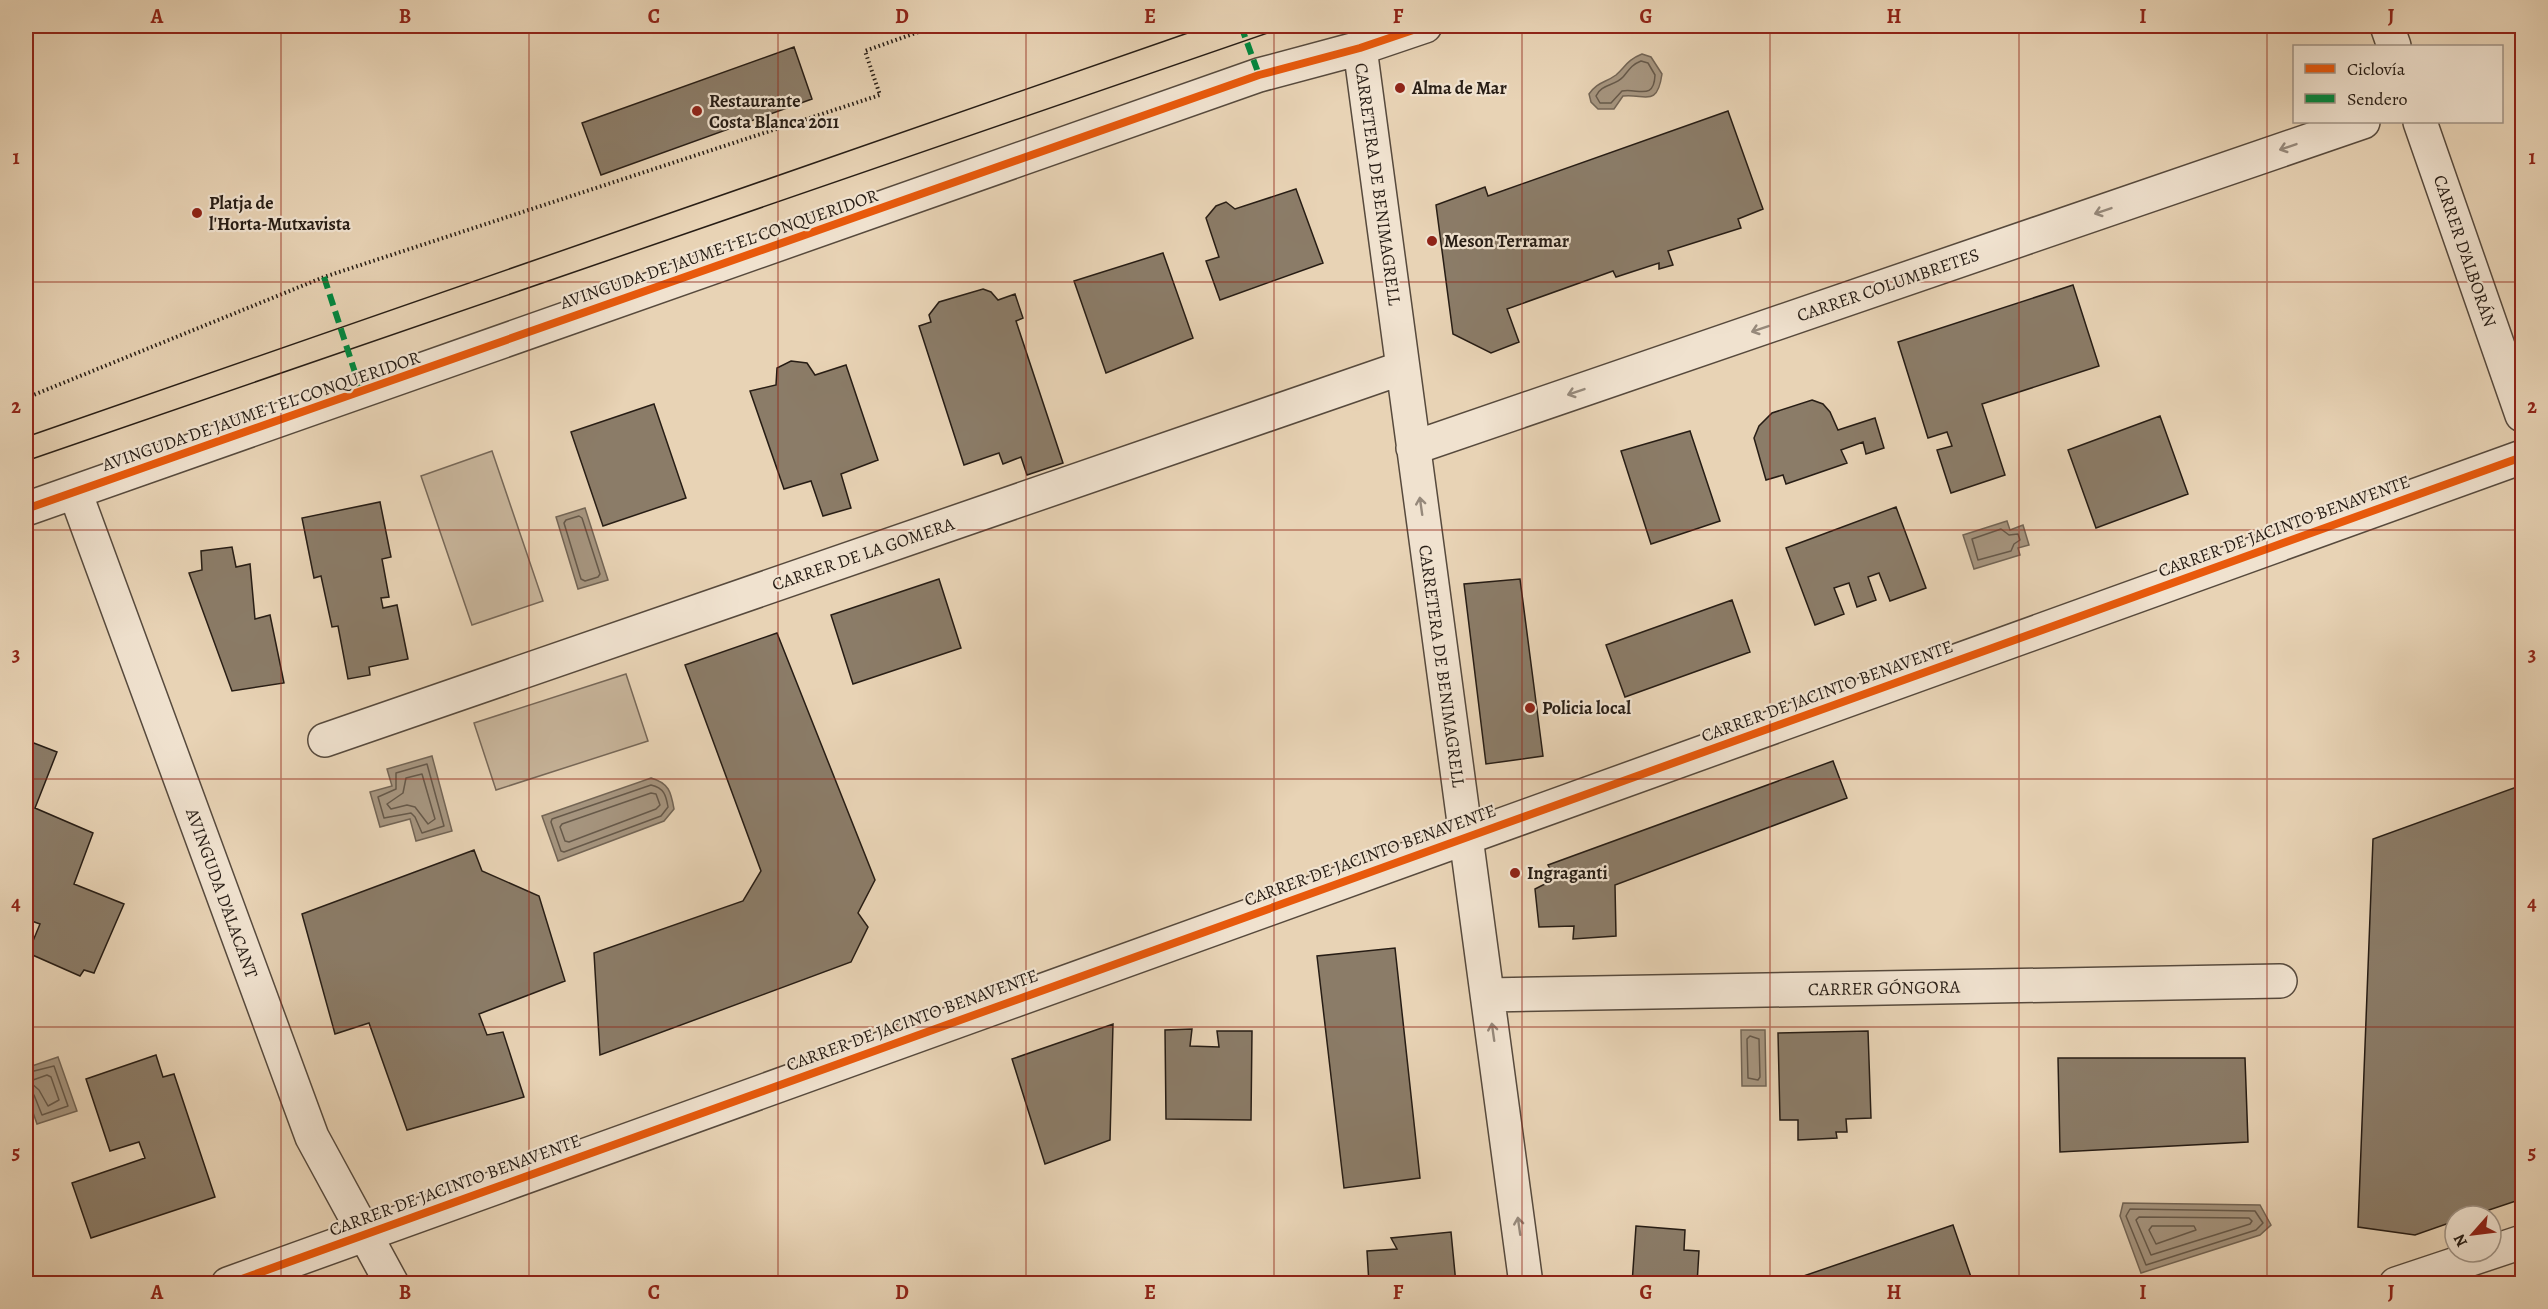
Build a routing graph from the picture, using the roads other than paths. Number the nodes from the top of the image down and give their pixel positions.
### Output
1 (1425, 26) edge
2 (2387, 26) edge
3 (2394, 45) edge
4 (1360, 48) junction
5 (2360, 123) edge
6 (2420, 123) edge
7 (1402, 368) junction
8 (2523, 415) edge
9 (1413, 448) junction
10 (2523, 457) edge
11 (75, 492) junction
12 (26, 509) edge
13 (325, 740) dead end
14 (1465, 836) junction
15 (2280, 981) dead end
16 (1488, 995) junction
17 (364, 1234) junction
18 (2523, 1242) edge
19 (228, 1284) edge
20 (392, 1284) edge
21 (1526, 1284) edge
22 (2396, 1284) edge

1 - 4 street, AVINGUDA DE JAUME I EL CONQUERIDOR
2 - 3 street
4 - 7 street, CARRETERA DE BENIMAGRELL
4 - 11 street, AVINGUDA DE JAUME I EL CONQUERIDOR
5 -> 9 street, CARRER COLUMBRETES
6 - 8 street, CARRER D'ALBORÁN
7 - 9 street, CARRETERA DE BENIMAGRELL
7 - 13 street, CARRER DE LA GOMERA
14 -> 9 street, CARRETERA DE BENIMAGRELL
10 - 14 street, CARRER DE JACINTO BENAVENTE
11 - 12 street, AVINGUDA DE JAUME I EL CONQUERIDOR
11 - 17 street, AVINGUDA D'ALACANT
14 - 16 street, CARRETERA DE BENIMAGRELL
14 - 17 street, CARRER DE JACINTO BENAVENTE
15 - 16 street, CARRER GÓNGORA
21 -> 16 street, CARRETERA DE BENIMAGRELL
17 - 19 street, CARRER DE JACINTO BENAVENTE
17 - 20 street, AVINGUDA D'ALACANT
18 - 22 street

